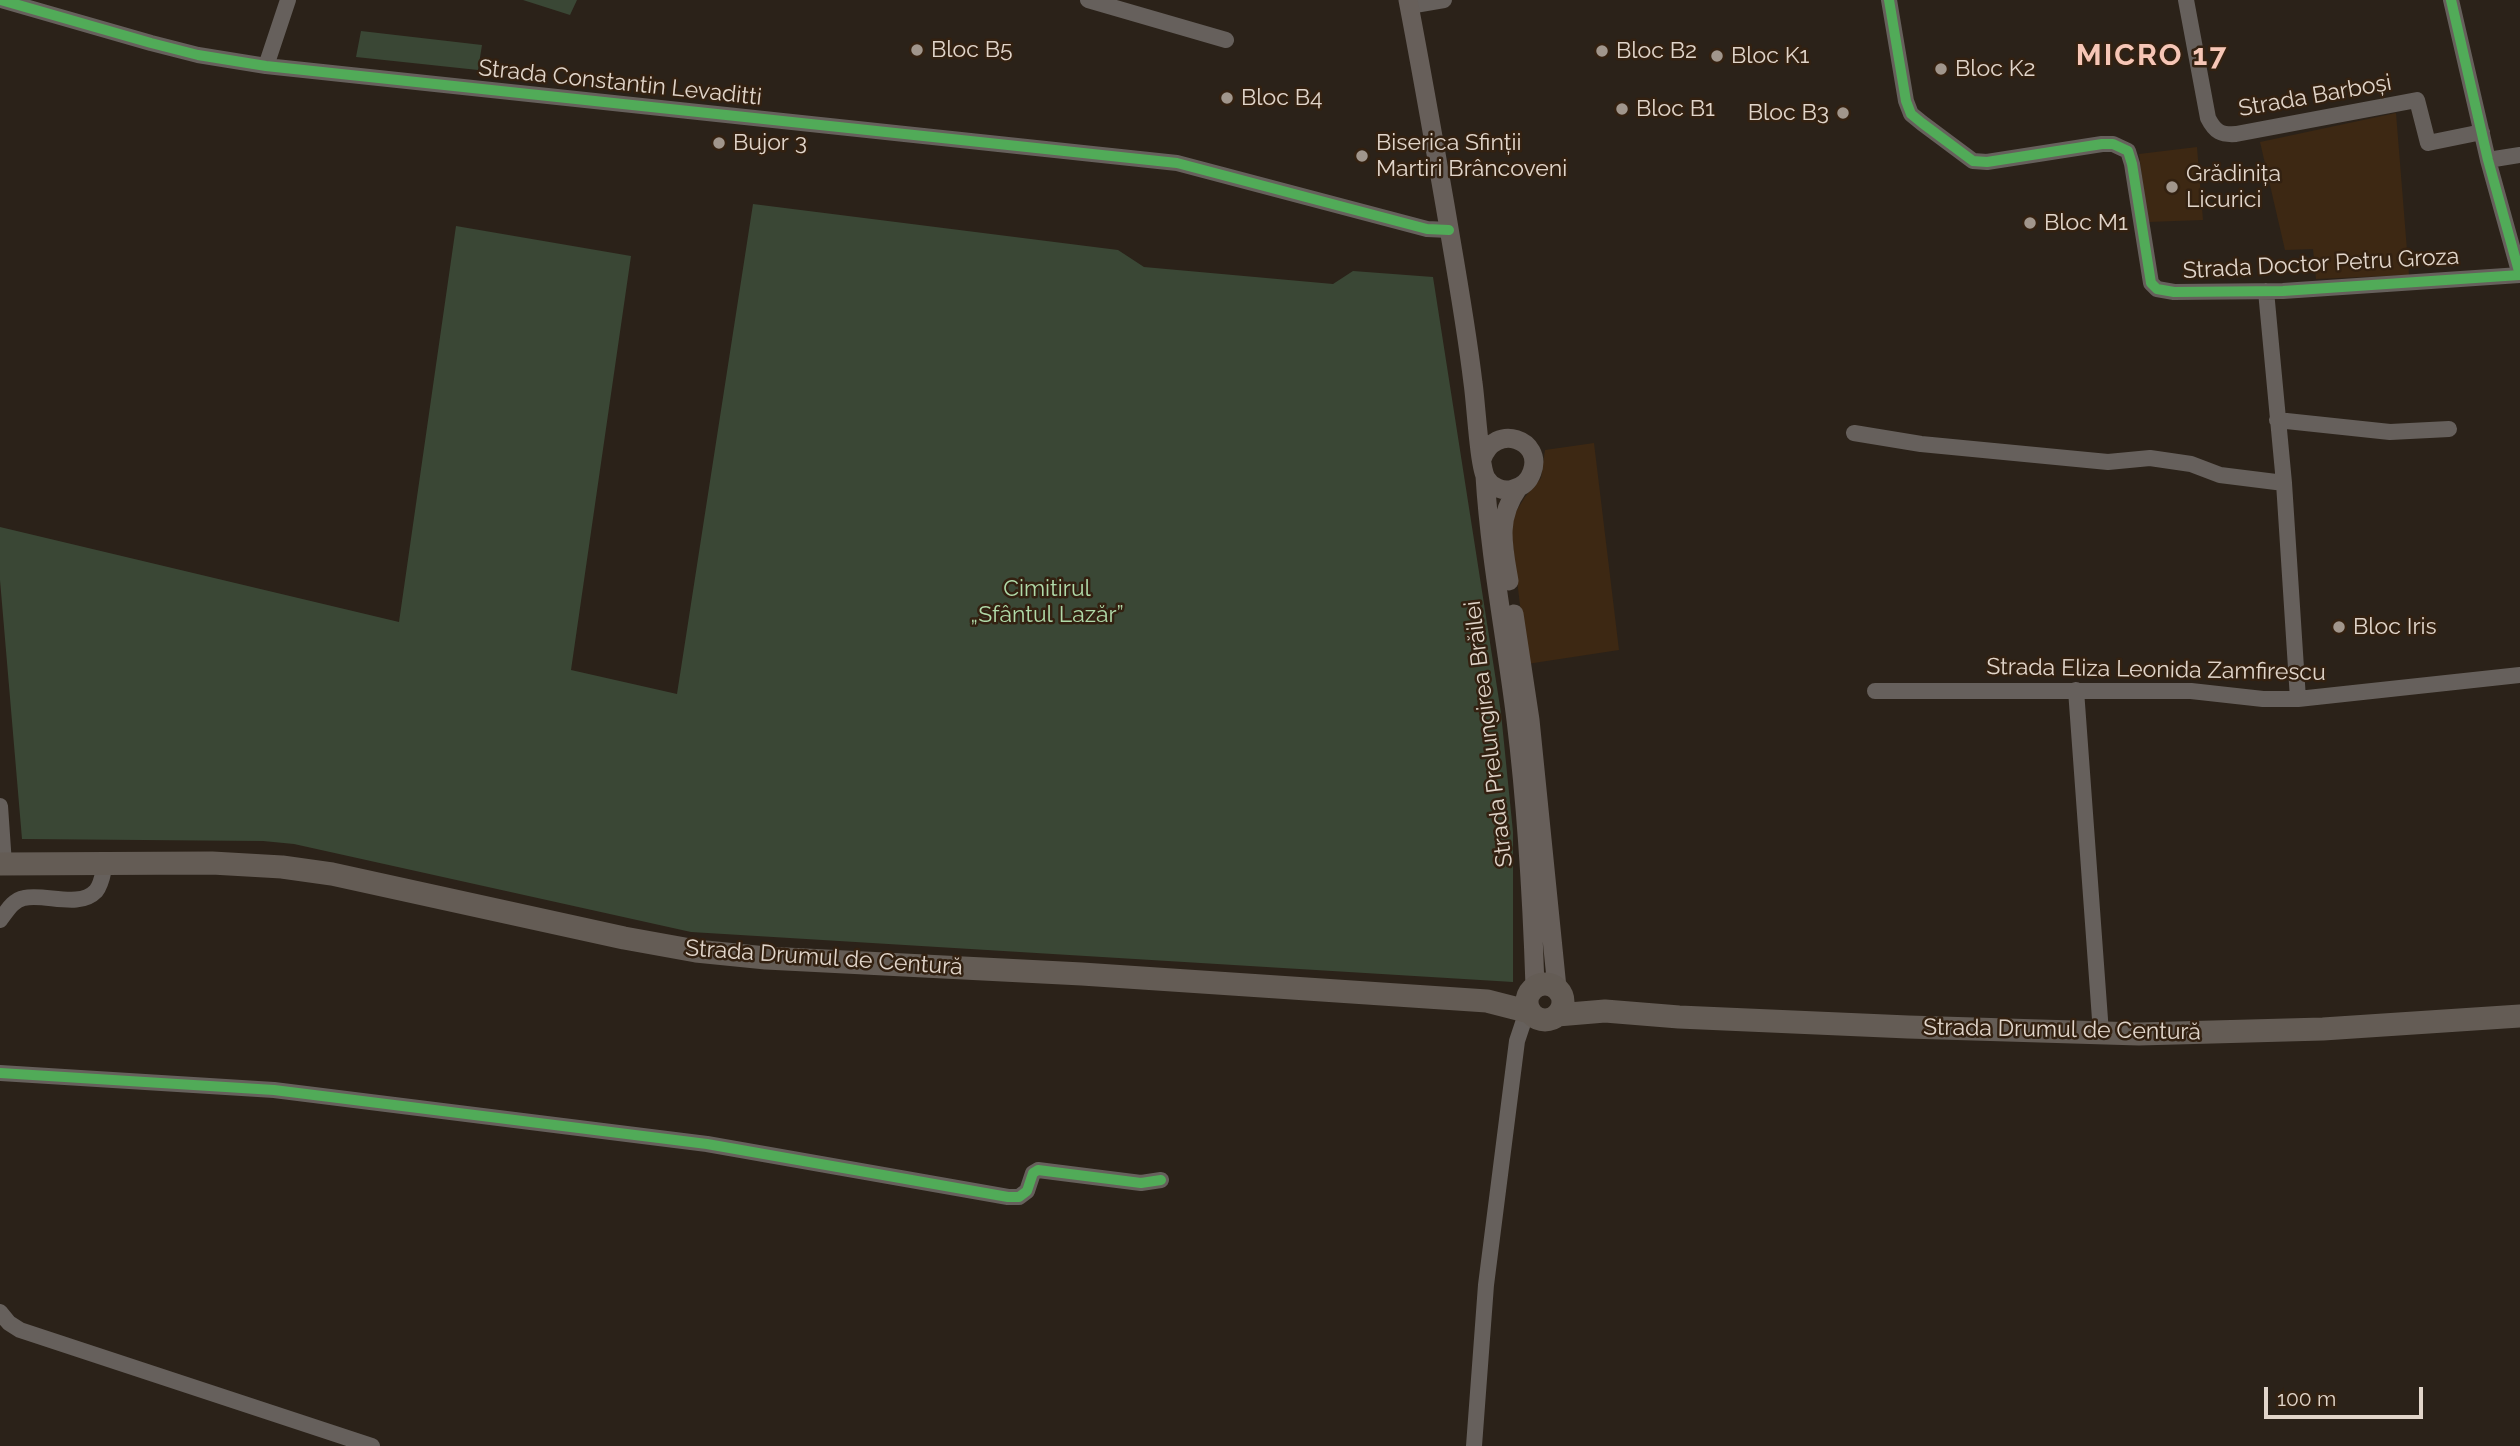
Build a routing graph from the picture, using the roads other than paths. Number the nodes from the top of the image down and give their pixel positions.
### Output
1 (1, 0) edge
2 (288, 0) edge
3 (1088, 0) edge
4 (1444, 0) edge
5 (1889, 0) edge
6 (2186, 0) edge
7 (2451, 0) edge
8 (1409, 3) edge
9 (1226, 40) dead end
10 (266, 66) junction
11 (2482, 132) junction
12 (2520, 155) edge
13 (2488, 160) junction
14 (1449, 230) junction
15 (2520, 275) edge
16 (2266, 291) junction
17 (1473, 380) junction
18 (2277, 420) junction
19 (2449, 429) dead end
20 (1854, 433) dead end
21 (1510, 438) junction
22 (1483, 467) junction
23 (2284, 483) junction
24 (1518, 488) junction
25 (2520, 675) edge
26 (2076, 690) junction
27 (1875, 691) dead end
28 (2298, 699) junction
29 (0, 806) edge
30 (2, 864) edge
31 (105, 864) junction
32 (0, 920) edge
33 (1545, 997) junction
34 (2520, 1016) edge
35 (2101, 1033) junction
36 (0, 1073) edge
37 (1161, 1180) dead end
38 (0, 1312) edge
39 (372, 1446) edge
40 (1474, 1446) edge

1 - 10 street, Strada Constantin Levaditti
2 - 10 street
3 - 9 street
4 - 8 street
5 - 16 street, Strada Doctor Petru Groza
6 - 11 street, Strada Barboși
7 - 11 street
8 - 14 main road, Strada Prelungirea Brăilei
10 - 14 street, Strada Constantin Levaditti
11 - 13 street
12 - 13 street
13 - 15 street
14 - 17 main road, Strada Prelungirea Brăilei
15 - 16 street, Strada Doctor Petru Groza
16 - 18 street, Strada Doctor Petru Groza
17 - 21 main road, Strada Prelungirea Brăilei
17 - 22 main road, Strada Prelungirea Brăilei
18 - 19 street
18 - 23 street, Strada Doctor Petru Groza
20 - 23 street
21 - 22 main road
21 - 24 main road
22 - 24 main road
22 - 33 main road, Strada Prelungirea Brăilei
23 - 28 street, Strada Doctor Petru Groza
24 - 33 main road, Strada Prelungirea Brăilei
25 - 28 street, Strada Eliza Leonida Zamfirescu
26 - 27 street, Strada Eliza Leonida Zamfirescu
26 - 28 street, Strada Eliza Leonida Zamfirescu
26 - 35 street
29 - 30 street
30 - 31 highway, Strada Drumul de Centură
31 - 32 street
31 - 33 highway, Strada Drumul de Centură
33 - 35 highway, Strada Drumul de Centură
33 - 40 street
34 - 35 highway, Strada Drumul de Centură
36 - 37 street
38 - 39 street

